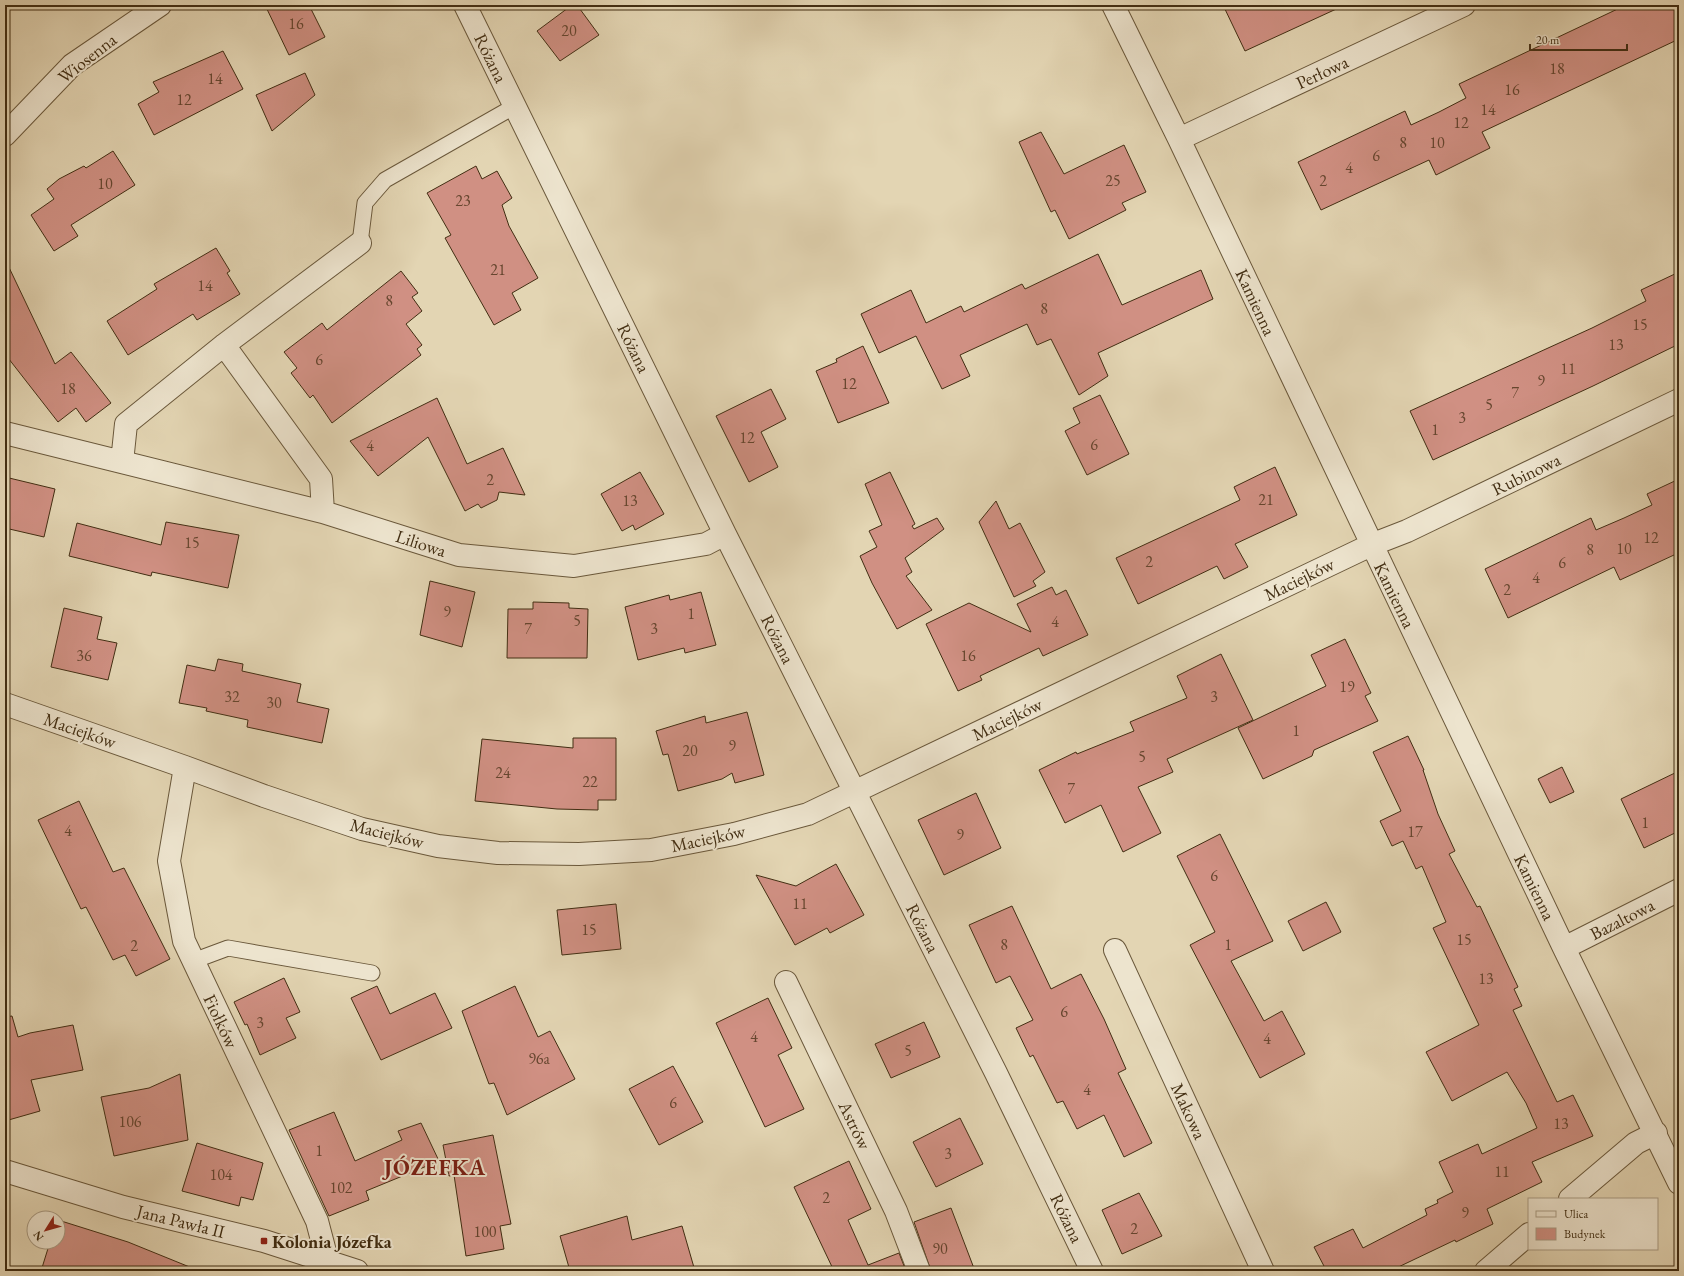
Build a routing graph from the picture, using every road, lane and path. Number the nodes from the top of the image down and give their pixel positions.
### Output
1 (160, 5) edge
2 (465, 5) edge
3 (1113, 5) edge
4 (1464, 5) edge
5 (515, 106) junction
6 (5, 135) edge
7 (1179, 139) junction
8 (360, 242) joint
9 (224, 345) junction
10 (1679, 400) edge
11 (5, 433) edge
12 (122, 462) junction
13 (323, 512) junction
14 (725, 534) junction
15 (1371, 544) junction
16 (5, 704) edge
17 (185, 767) junction
18 (855, 792) junction
19 (1679, 890) edge
20 (1564, 948) junction
21 (1115, 950) dead end
22 (193, 961) junction
23 (372, 973) dead end
24 (786, 982) dead end
25 (1656, 1133) junction
26 (5, 1170) edge
27 (1679, 1183) edge
28 (1571, 1198) edge
29 (1528, 1235) edge
30 (328, 1263) junction
31 (357, 1271) edge
32 (919, 1271) edge
33 (1092, 1271) edge
34 (1262, 1271) edge
35 (1486, 1271) edge

1 - 6 street, Wiosenna
2 - 5 street, Różana
3 - 7 street, Kamienna
4 - 7 street, Perłowa
5 - 8 lane
5 - 14 street, Różana
7 - 15 street, Kamienna
8 - 9 street
9 - 12 street
9 - 13 street
10 - 15 street, Rubinowa
11 - 12 street, Liliowa
12 - 13 street, Liliowa
13 - 14 street, Liliowa
14 - 18 street, Różana
15 - 18 street, Maciejków
15 - 20 street, Kamienna
16 - 17 street, Maciejków
17 - 18 street, Maciejków
17 - 22 street, Fiołków
18 - 33 street, Różana
19 - 20 street, Bazaltowa
20 - 25 street, Kamienna
21 - 34 street, Makowa
22 - 23 lane
22 - 30 street, Fiołków
24 - 32 street, Astrów
25 - 27 street, Kamienna
25 - 28 street
26 - 30 street, Jana Pawła II
29 - 35 street
30 - 31 street, Jana Pawła II

